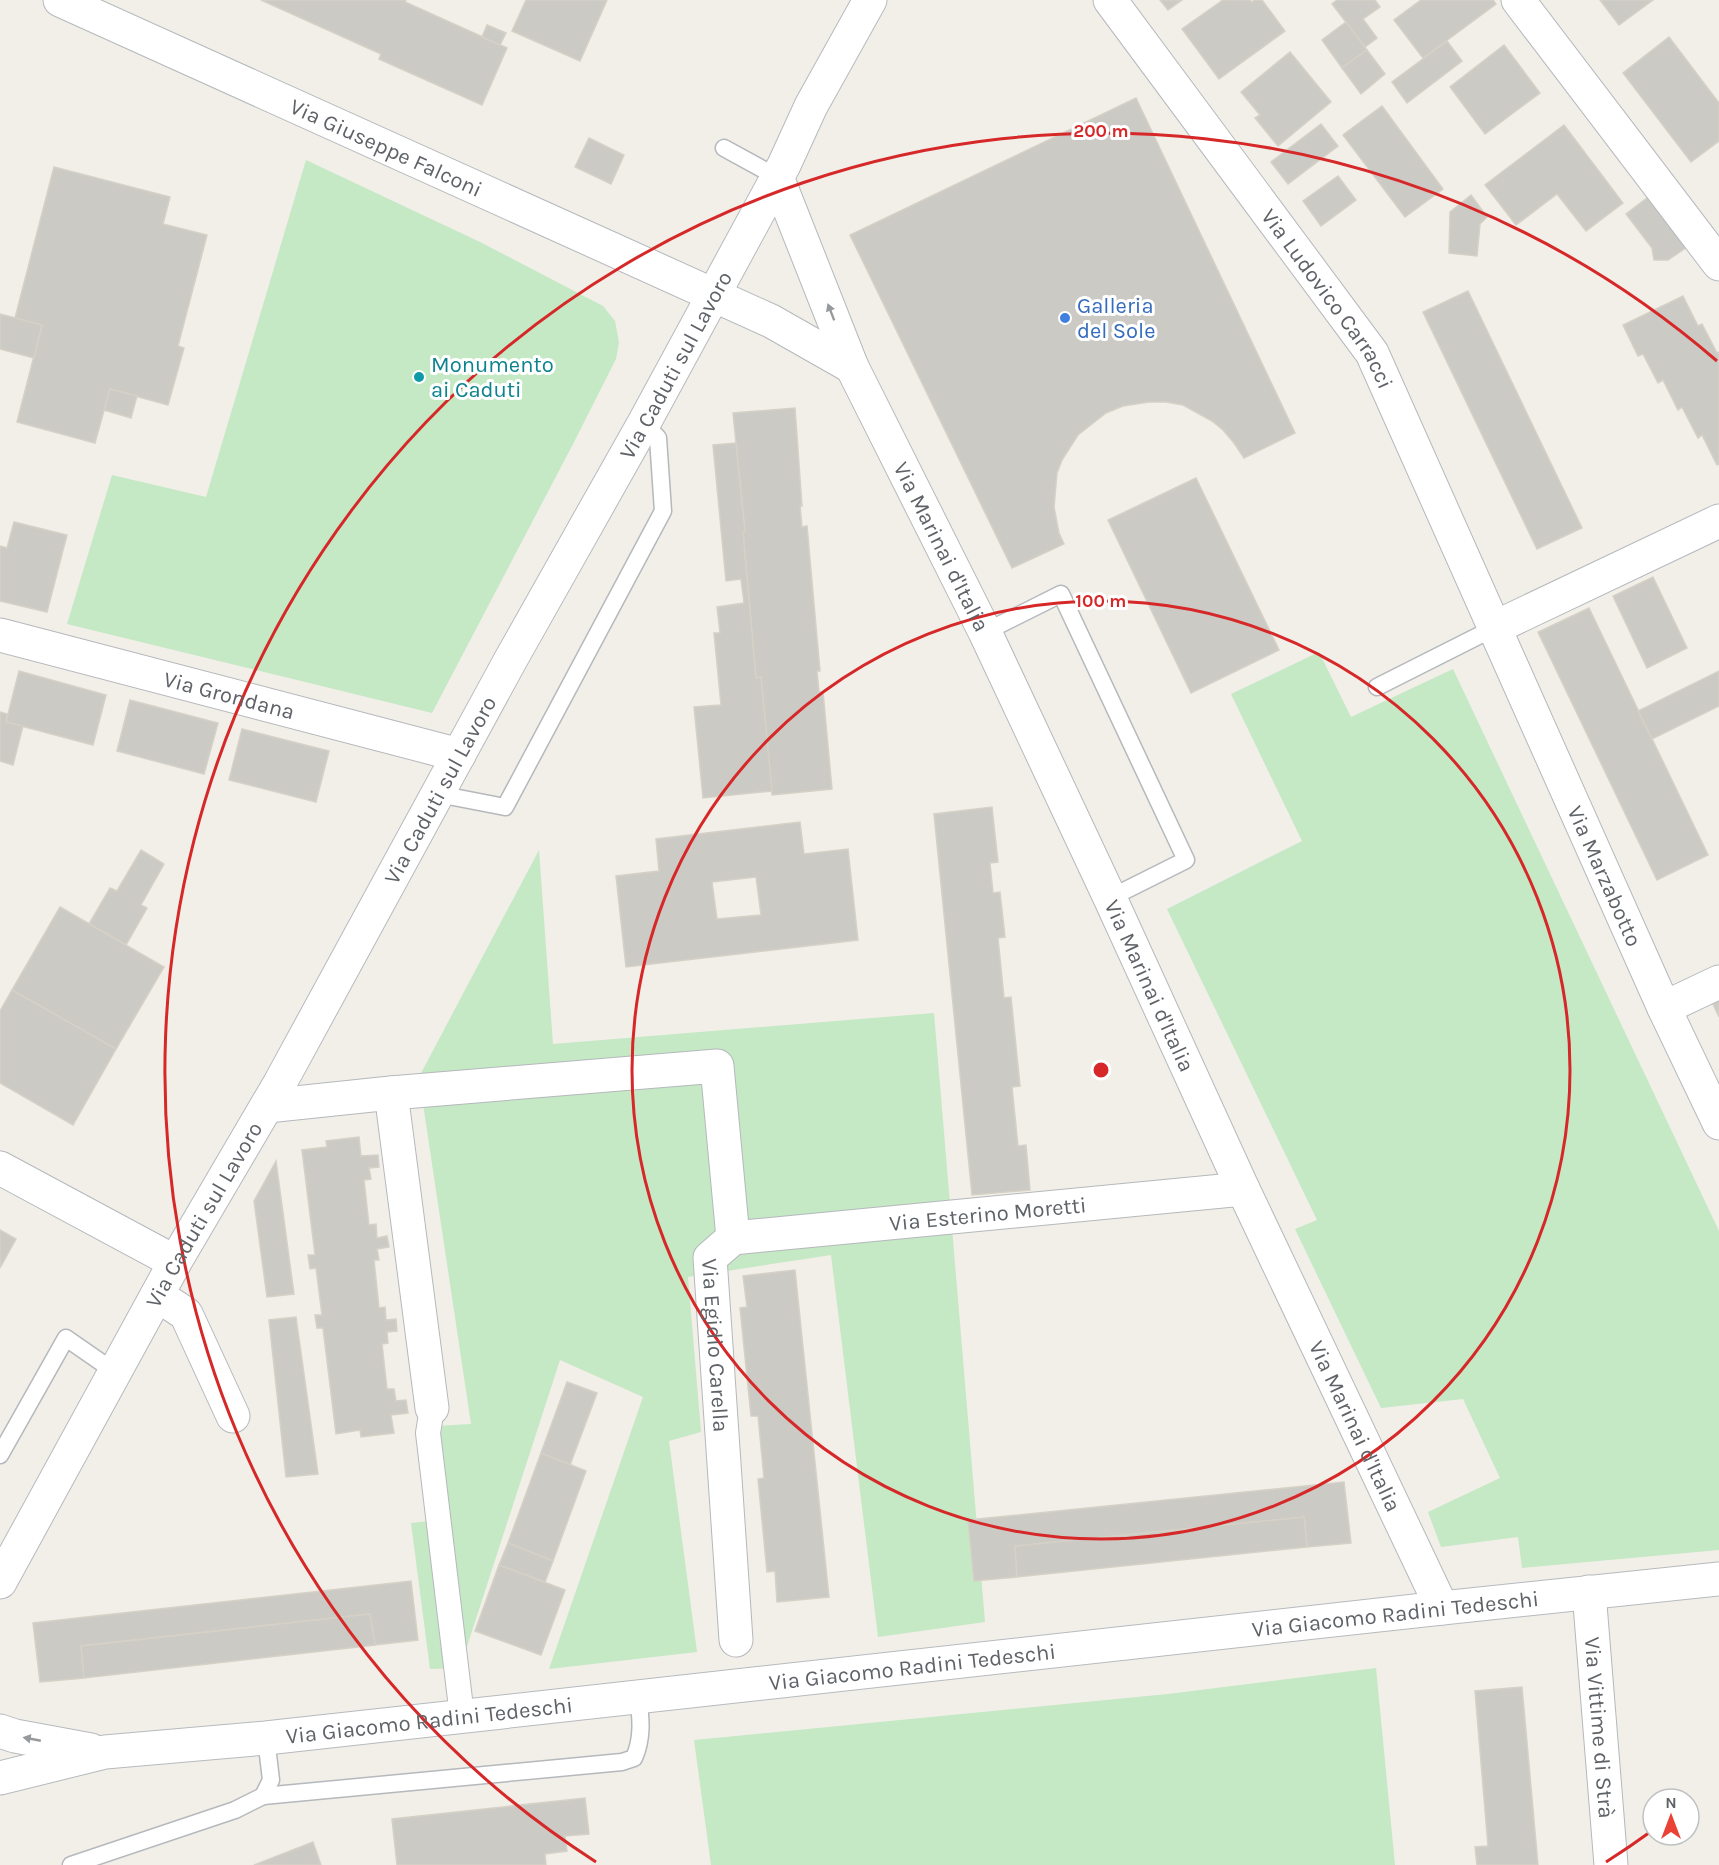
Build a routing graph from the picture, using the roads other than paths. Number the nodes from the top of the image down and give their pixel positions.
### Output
1 (60, 0) edge
2 (870, 0) edge
3 (1110, 0) edge
4 (1518, 0) edge
5 (724, 148) dead end
6 (777, 177) junction
7 (1719, 264) edge
8 (713, 295) junction
9 (852, 367) junction
10 (644, 423) junction
11 (1719, 522) edge
12 (1494, 628) junction
13 (986, 632) junction
14 (0, 635) edge
15 (1377, 687) dead end
16 (459, 755) junction
17 (438, 794) junction
18 (1110, 898) junction
19 (1719, 982) edge
20 (1664, 1008) junction
21 (391, 1093) junction
22 (267, 1106) junction
23 (1719, 1123) edge
24 (0, 1168) edge
25 (1243, 1189) junction
26 (733, 1238) junction
27 (175, 1262) junction
28 (157, 1295) junction
29 (115, 1372) junction
30 (432, 1407) joint
31 (233, 1416) dead end
32 (0, 1455) edge
33 (4, 1569) edge
34 (1719, 1579) edge
35 (1589, 1592) junction
36 (1442, 1608) junction
37 (736, 1640) dead end
38 (638, 1696) junction
39 (462, 1716) junction
40 (0, 1731) edge
41 (266, 1738) junction
42 (105, 1752) junction
43 (0, 1778) edge
44 (263, 1796) junction
45 (71, 1865) edge
46 (1611, 1865) edge

1 - 8 street, Via Giuseppe Falconi
2 - 6 street, Via Caduti sul Lavoro
3 - 12 street, Via Ludovico Carracci
4 - 7 street
5 - 6 lane
6 - 8 street, Via Caduti sul Lavoro
9 -> 6 street, Via Marinai d'Italia
8 - 9 street
8 - 10 street, Via Caduti sul Lavoro
9 - 13 street, Via Marinai d'Italia
10 - 16 street, Via Caduti sul Lavoro
10 - 17 lane
11 - 12 street
12 - 15 lane
12 - 20 street, Via Marzabotto
13 - 18 street, Via Marinai d'Italia
13 - 18 lane
14 - 16 street, Via Grondana
16 - 17 street, Via Caduti sul Lavoro
17 - 22 street, Via Caduti sul Lavoro
18 - 25 street, Via Marinai d'Italia
19 - 20 street
20 - 23 street, Via Marzabotto
21 - 22 street, Via Egidio Carella
21 - 26 street, Via Egidio Carella
21 - 30 street
22 - 27 street, Via Caduti sul Lavoro
24 - 27 street
25 - 26 street, Via Esterino Moretti
25 - 36 street, Via Marinai d'Italia
26 - 37 street, Via Egidio Carella
27 - 28 street, Via Caduti sul Lavoro
28 - 29 street, Via Caduti sul Lavoro
28 - 31 street
29 - 32 lane
29 - 33 street, Via Caduti sul Lavoro
30 - 39 street
34 - 35 street, Via Giacomo Radini Tedeschi
35 - 36 street, Via Giacomo Radini Tedeschi
35 - 46 street, Via Vittime di Strà
36 - 38 street, Via Giacomo Radini Tedeschi
38 - 39 street, Via Giacomo Radini Tedeschi
38 - 44 lane
39 - 41 street, Via Giacomo Radini Tedeschi
42 -> 40 street, Via Giacomo Radini Tedeschi
41 - 42 street, Via Giacomo Radini Tedeschi
41 - 44 lane
42 - 43 street, Via Giacomo Radini Tedeschi
44 - 45 lane

